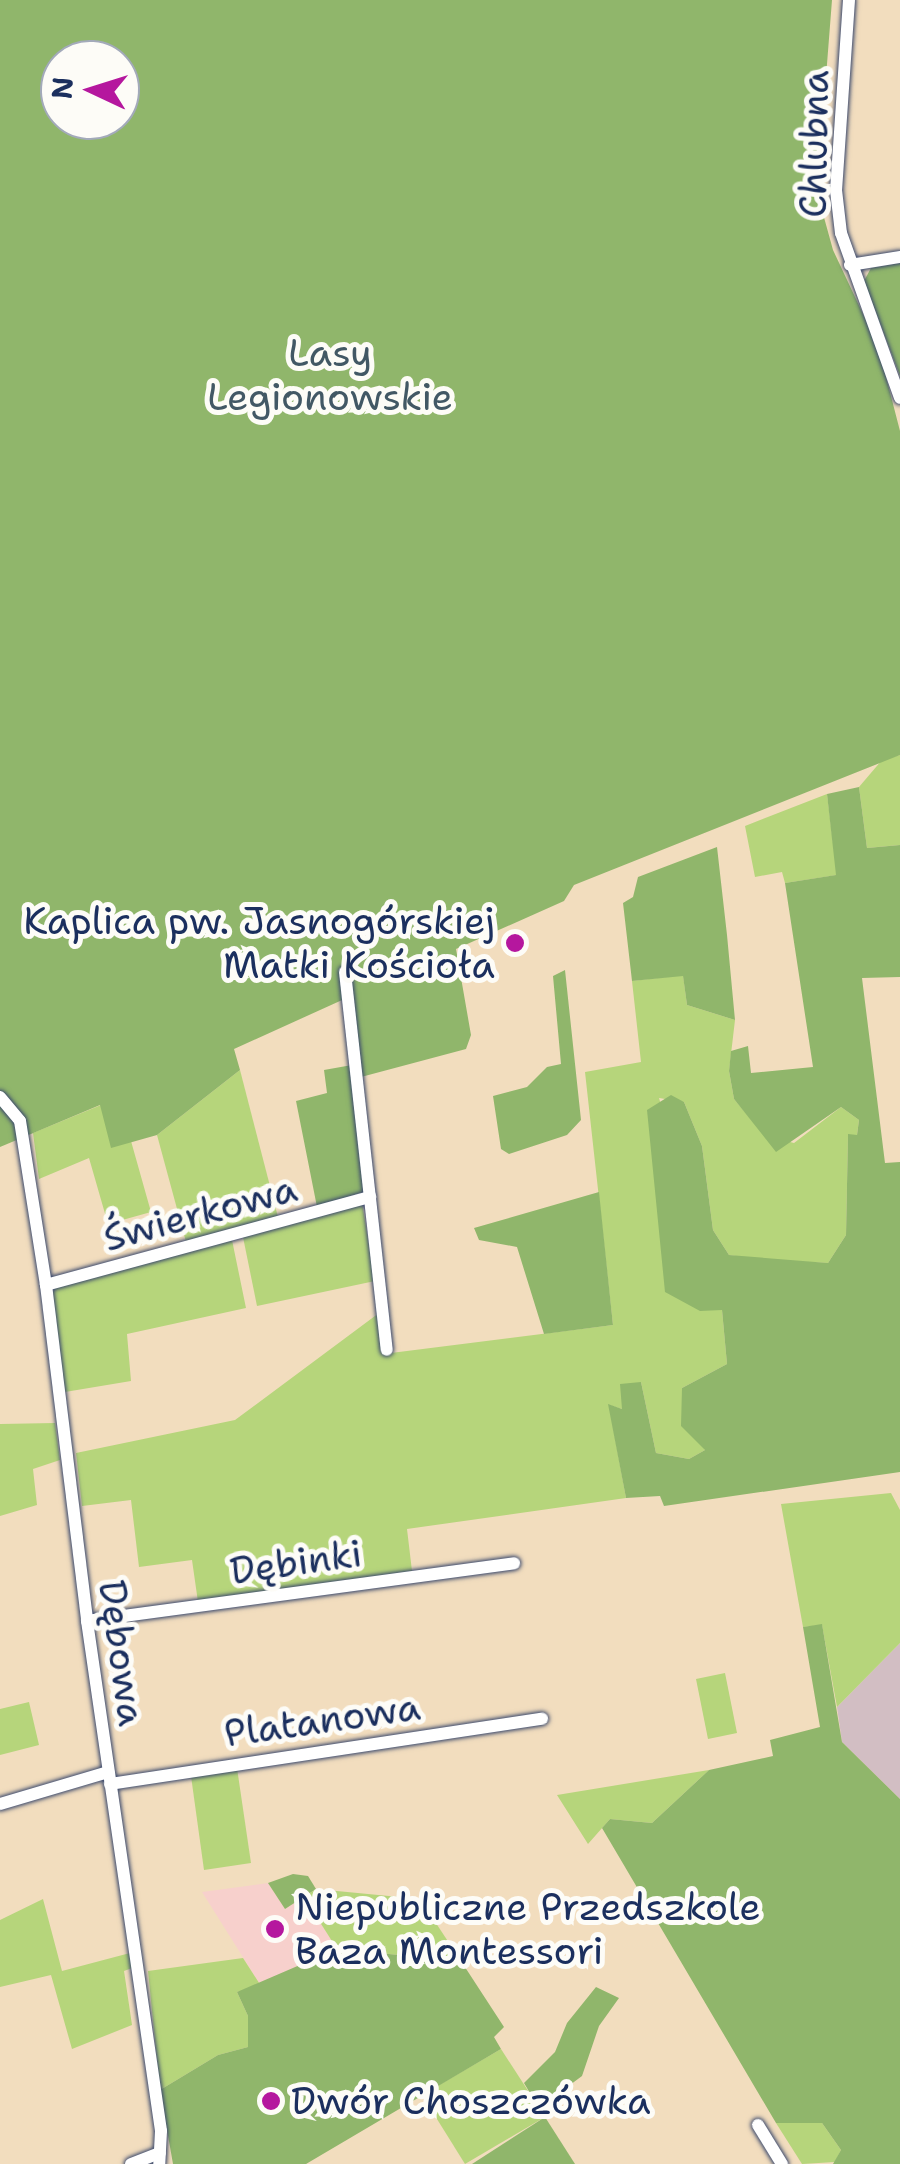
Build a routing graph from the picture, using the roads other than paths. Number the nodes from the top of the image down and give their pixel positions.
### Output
1 (849, 0) edge
2 (900, 257) edge
3 (850, 265) junction
4 (900, 398) edge
5 (345, 972) dead end
6 (0, 1096) edge
7 (370, 1198) junction
8 (46, 1286) junction
9 (387, 1350) dead end
10 (514, 1563) dead end
11 (87, 1621) junction
12 (542, 1719) dead end
13 (109, 1778) junction
14 (0, 1804) edge
15 (758, 2125) dead end
16 (159, 2158) edge
17 (131, 2164) edge
18 (782, 2164) edge

1 - 3 street, Chlubna
2 - 3 street
3 - 4 street, Chlubna
5 - 7 street
6 - 8 street, Dębowa
7 - 8 street, Świerkowa
7 - 9 street
8 - 11 street, Dębowa
10 - 11 street, Dębinki
11 - 13 street, Dębowa
12 - 13 street, Platanowa
13 - 14 street, Platanowa
13 - 16 street, Dębowa
15 - 18 street
16 - 17 street

